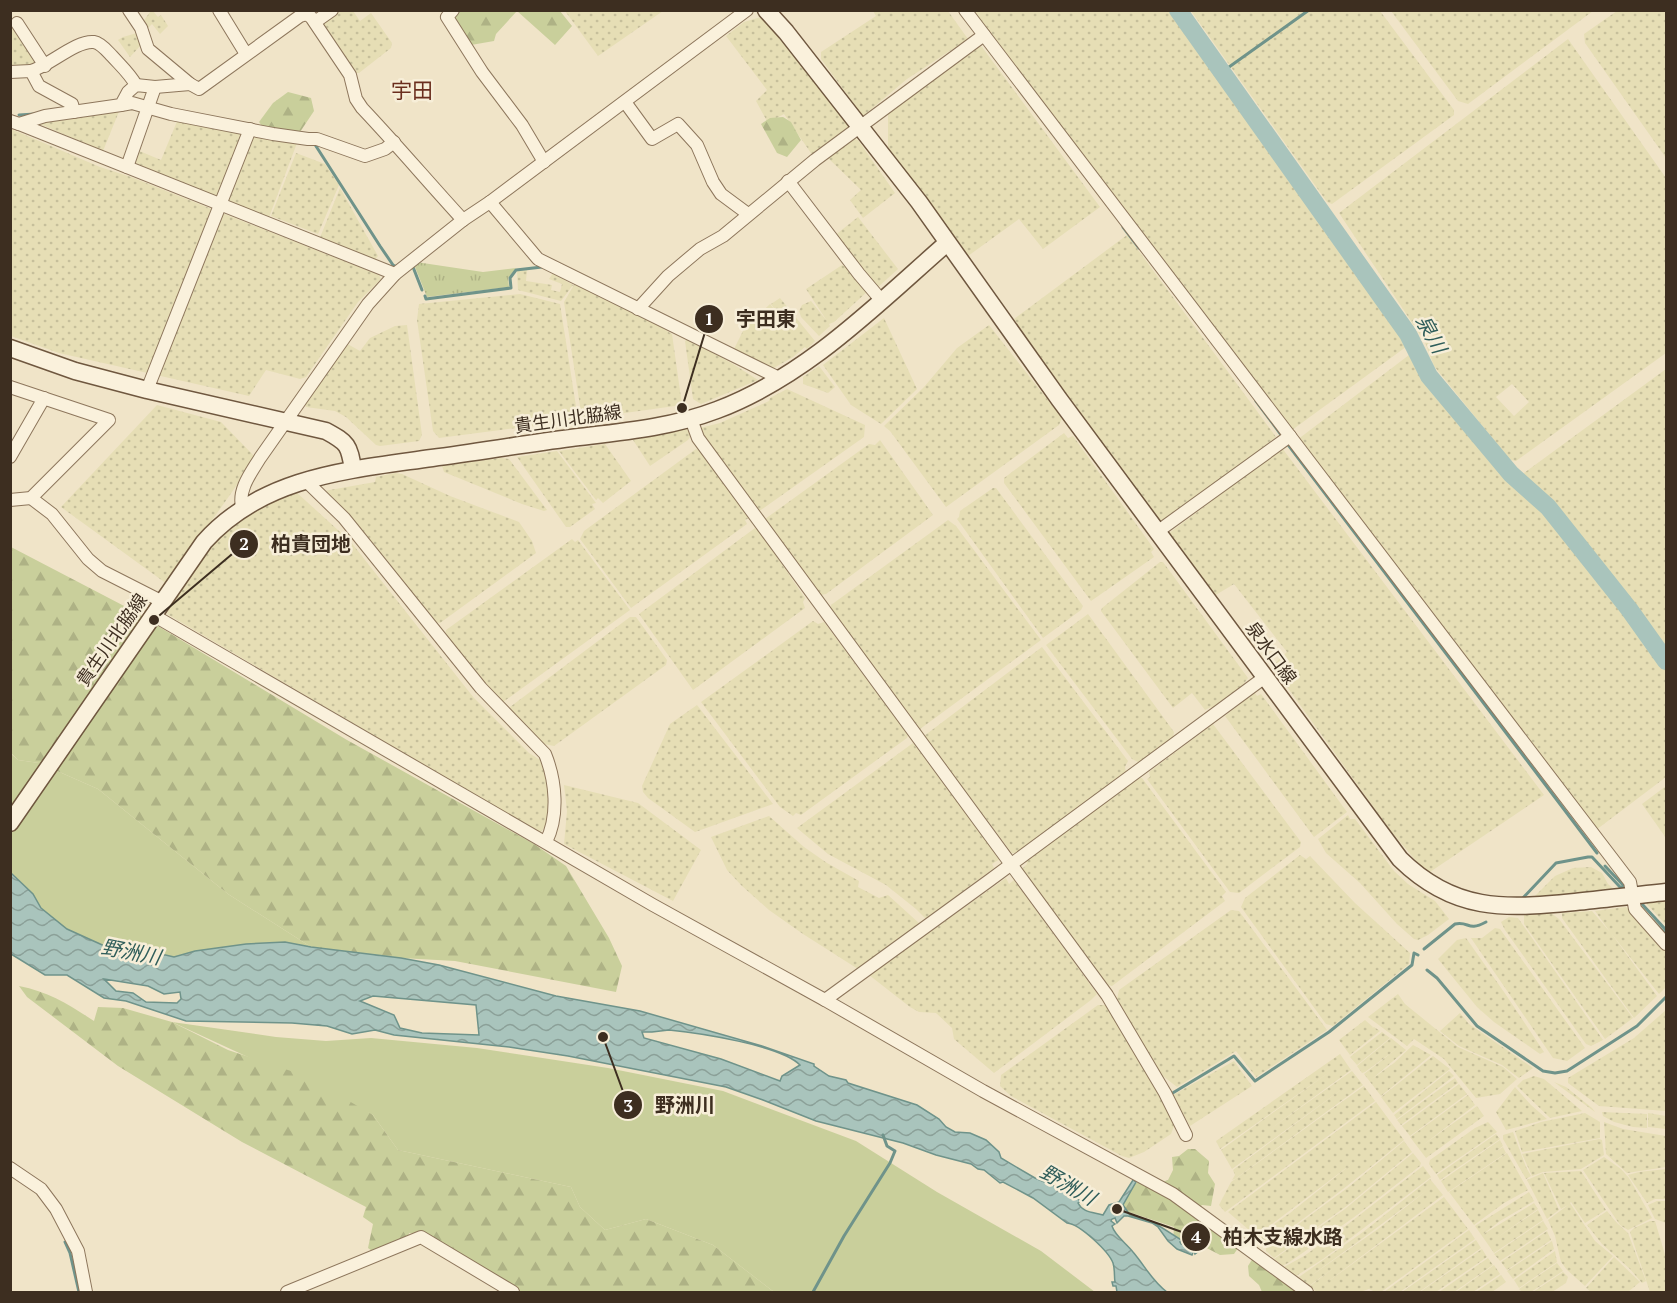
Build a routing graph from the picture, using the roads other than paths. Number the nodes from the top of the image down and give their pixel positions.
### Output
1 (129, 10) edge
2 (219, 10) edge
3 (332, 10) edge
4 (453, 10) edge
5 (747, 10) edge
6 (766, 10) edge
7 (965, 10) edge
8 (315, 22) junction
9 (17, 23) dead end
10 (984, 35) junction
11 (246, 54) junction
12 (45, 66) junction
13 (31, 71) junction
14 (10, 72) edge
15 (190, 84) junction
16 (136, 85) junction
17 (155, 87) junction
18 (625, 102) junction
19 (121, 105) junction
20 (148, 109) junction
21 (74, 112) junction
22 (15, 122) edge
23 (861, 126) junction
24 (250, 129) junction
25 (394, 142) junction
26 (544, 162) junction
27 (127, 167) junction
28 (788, 181) junction
29 (490, 202) junction
30 (221, 205) junction
31 (748, 214) junction
32 (464, 220) junction
33 (947, 243) junction
34 (395, 274) junction
35 (882, 301) junction
36 (638, 309) junction
37 (10, 348) edge
38 (781, 379) junction
39 (10, 387) edge
40 (147, 390) junction
41 (44, 398) junction
42 (691, 419) junction
43 (285, 421) junction
44 (1290, 436) junction
45 (10, 457) edge
46 (352, 469) junction
47 (305, 480) junction
48 (31, 498) junction
49 (10, 500) edge
50 (242, 507) junction
51 (1158, 532) junction
52 (158, 608) junction
53 (1265, 677) junction
54 (10, 823) edge
55 (546, 842) junction
56 (1011, 864) junction
57 (1666, 892) edge
58 (1633, 896) junction
59 (1666, 944) edge
60 (825, 1000) junction
61 (1186, 1135) dead end
62 (10, 1168) edge
63 (86, 1293) edge
64 (287, 1293) edge
65 (513, 1293) edge
66 (1307, 1293) edge

1 - 15 street
2 - 11 street
3 - 8 street
4 - 26 street
5 - 18 street
6 - 23 main road
7 - 10 street
8 - 11 street
8 - 25 street
9 - 12 street
10 - 23 street
10 - 44 street
11 - 15 street
12 - 13 street
12 - 16 street
13 - 14 street
13 - 21 street
15 - 17 street
16 - 17 street
16 - 19 street
17 - 20 street
18 - 26 street
18 - 31 street
19 - 20 street
19 - 21 street
20 - 24 street
20 - 27 street
21 - 22 street
22 - 27 street
23 - 28 street
23 - 33 main road
24 - 25 street
24 - 30 street
25 - 32 street
26 - 29 street
27 - 30 street
28 - 31 street
28 - 35 street
29 - 32 street
29 - 36 street
30 - 34 street
30 - 40 street
31 - 36 street
32 - 34 street
33 - 35 main road, 貴生川北脇線
33 - 51 main road, 泉水口線
34 - 43 street
35 - 38 main road, 貴生川北脇線
36 - 38 street
37 - 40 main road
38 - 42 main road, 貴生川北脇線
39 - 41 street
40 - 43 main road
41 - 45 street
41 - 48 street
42 - 46 main road, 貴生川北脇線
42 - 56 street
43 - 46 main road
43 - 50 street
44 - 51 street
44 - 58 street
46 - 47 main road, 貴生川北脇線
47 - 50 main road, 貴生川北脇線
47 - 55 street
48 - 49 street
48 - 52 street
50 - 52 main road, 貴生川北脇線
51 - 53 main road, 泉水口線
52 - 54 main road, 貴生川北脇線
52 - 55 street
53 - 56 street
53 - 58 main road, 泉水口線
55 - 60 street
56 - 60 street
56 - 61 street
57 - 58 main road, 泉水口線
58 - 59 street
60 - 66 street
62 - 63 street
64 - 65 street

